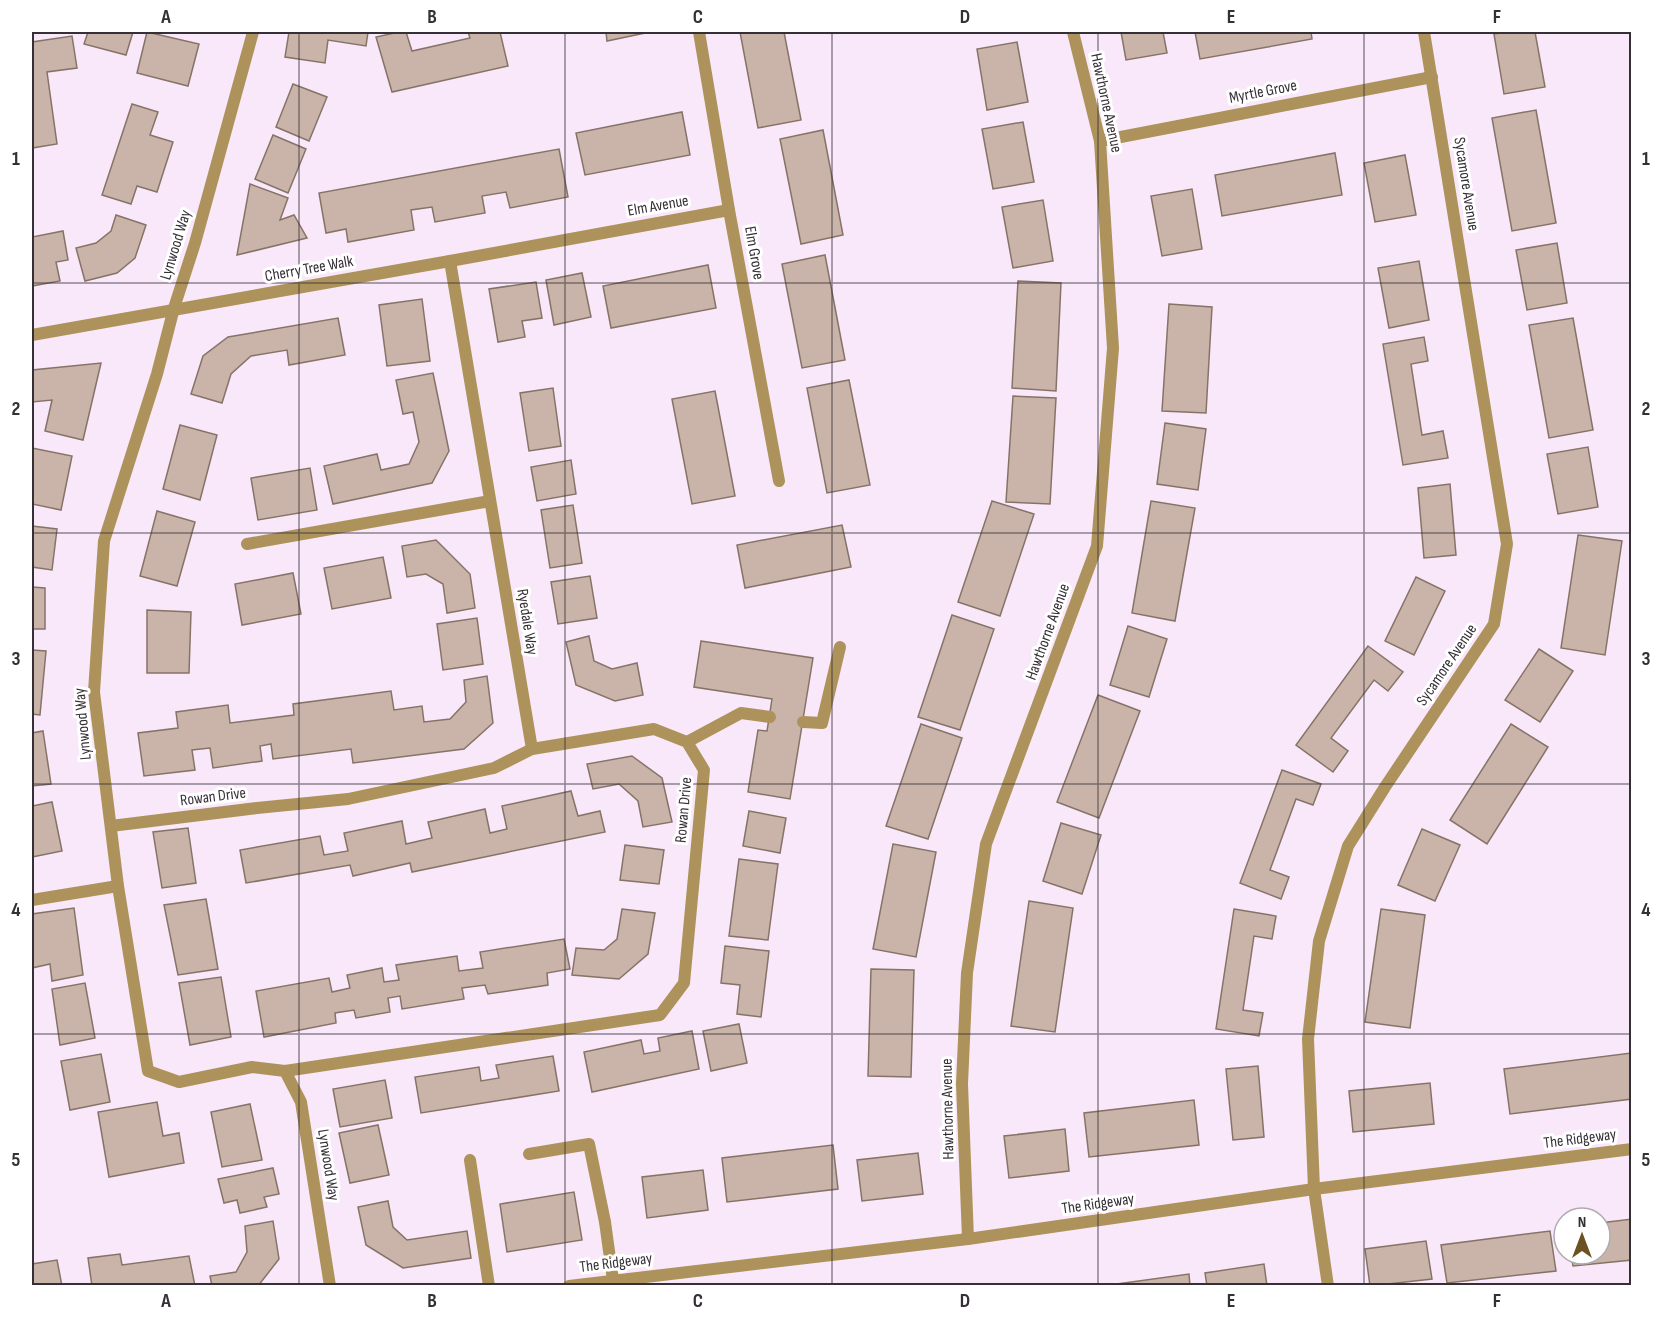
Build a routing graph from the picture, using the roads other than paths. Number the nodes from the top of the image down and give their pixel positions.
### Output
1 (254, 32) edge
2 (699, 32) edge
3 (1073, 32) edge
4 (1424, 32) edge
5 (1432, 76) junction
6 (1100, 141) junction
7 (729, 210) junction
8 (592, 234) joint
9 (450, 261) junction
10 (174, 308) junction
11 (32, 335) edge
12 (779, 481) dead end
13 (490, 501) junction
14 (247, 544) dead end
15 (840, 647) dead end
16 (770, 717) dead end
17 (803, 722) dead end
18 (687, 742) junction
19 (531, 749) junction
20 (111, 826) junction
21 (118, 886) junction
22 (32, 900) edge
23 (285, 1071) junction
24 (1632, 1149) edge
25 (529, 1154) dead end
26 (470, 1160) dead end
27 (1314, 1189) junction
28 (968, 1239) junction
29 (613, 1280) junction
30 (330, 1286) edge
31 (489, 1286) edge
32 (569, 1286) edge
33 (1328, 1286) edge

1 - 10 street, Lynwood Way
2 - 7 street, Elm Grove
3 - 6 street, Hawthorne Avenue
4 - 5 street, Sycamore Avenue
5 - 6 street, Myrtle Grove
5 - 27 street, Sycamore Avenue
6 - 28 street, Hawthorne Avenue
7 - 8 street, Elm Avenue
7 - 12 street, Elm Grove
8 - 9 street, Cherry Tree Walk
9 - 10 street, Cherry Tree Walk
9 - 13 street, Ryedale Way
10 - 11 street, Cherry Tree Walk
10 - 20 street, Lynwood Way
13 - 14 street
13 - 19 street, Ryedale Way
15 - 17 street
16 - 18 street
18 - 19 street, Rowan Drive
18 - 23 street, Rowan Drive
19 - 20 street, Rowan Drive
20 - 21 street, Lynwood Way
21 - 22 street
21 - 23 street, Lynwood Way
23 - 30 street, Lynwood Way
24 - 27 street, The Ridgeway
25 - 29 street
26 - 31 street
27 - 28 street, The Ridgeway
27 - 33 street, Sycamore Avenue
28 - 29 street, The Ridgeway
29 - 32 street, The Ridgeway

